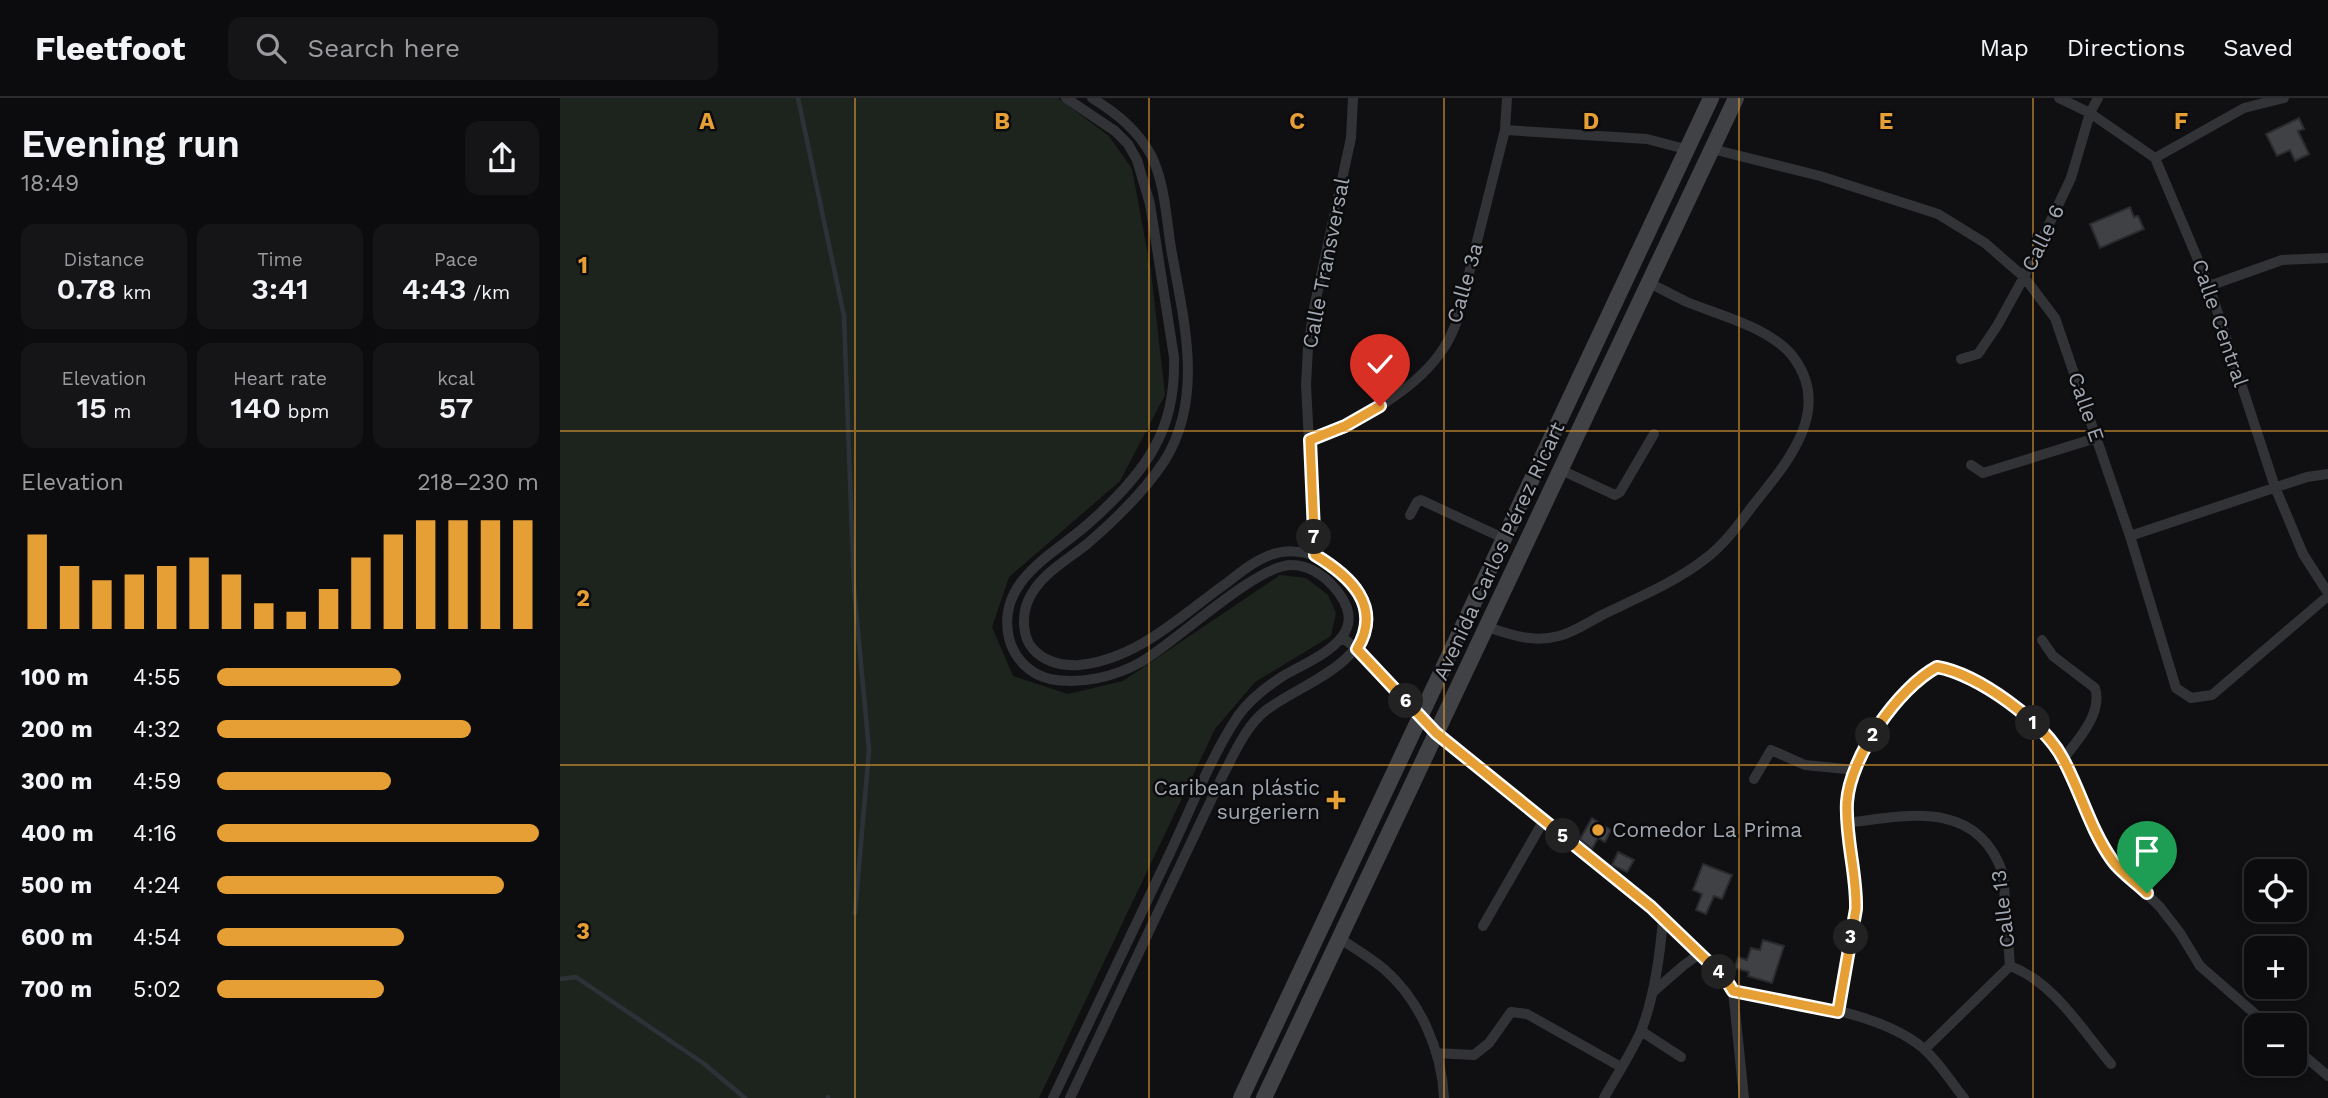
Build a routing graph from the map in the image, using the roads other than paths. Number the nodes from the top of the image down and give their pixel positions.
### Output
1 (1066, 98) edge
2 (1092, 98) edge
3 (1353, 98) edge
4 (1507, 98) edge
5 (1711, 98) edge
6 (1736, 98) edge
7 (2059, 98) edge
8 (2098, 98) edge
9 (2284, 98) edge
10 (2090, 113) junction
11 (1505, 130) junction
12 (1685, 149) junction
13 (1712, 149) junction
14 (2155, 158) junction
15 (1160, 178) junction
16 (1146, 184) junction
17 (2328, 258) edge
18 (2024, 277) junction
19 (1649, 283) junction
20 (2209, 286) junction
21 (1961, 359) dead end
22 (1654, 434) dead end
23 (2096, 438) junction
24 (1310, 440) junction
25 (1971, 465) dead end
26 (1561, 470) junction
27 (2328, 474) edge
28 (2275, 487) junction
29 (1410, 515) dead end
30 (2130, 536) junction
31 (1503, 538) junction
32 (1276, 553) junction
33 (1315, 555) junction
34 (1278, 567) junction
35 (2328, 594) edge
36 (1487, 627) junction
37 (1343, 638) junction
38 (2042, 640) dead end
39 (1357, 649) junction
40 (1420, 714) junction
41 (1436, 733) junction
42 (2063, 759) junction
43 (1856, 770) junction
44 (1754, 779) dead end
45 (1544, 820) junction
46 (1847, 823) junction
47 (1663, 919) junction
48 (1483, 926) dead end
49 (1339, 938) junction
50 (1700, 953) junction
51 (2010, 966) junction
52 (1733, 991) junction
53 (1653, 992) junction
54 (1838, 1012) junction
55 (2254, 1013) edge
56 (1641, 1031) junction
57 (1924, 1049) junction
58 (1436, 1053) junction
59 (1681, 1057) dead end
60 (2307, 1058) edge
61 (2111, 1064) dead end
62 (1621, 1067) junction
63 (2328, 1076) edge
64 (1053, 1098) edge
65 (1070, 1098) edge
66 (1241, 1098) edge
67 (1264, 1098) edge
68 (1444, 1098) edge
69 (1604, 1098) edge
70 (1744, 1098) edge
71 (1964, 1098) edge

1 - 16 street
2 - 15 street
3 - 24 street, Calle Transversal
4 - 11 street, Calle 3a
5 - 12 main road, Avenida Carlos Pérez Ricart
6 - 13 main road, Avenida Carlos Pérez Ricart
7 - 10 street
8 - 10 street, Calle 6
9 - 14 street
10 - 14 street
10 - 18 street, Calle 6
11 - 12 street
11 - 24 street, Calle 3a
12 - 31 main road, Avenida Carlos Pérez Ricart
13 - 18 street, Calle E
13 - 19 main road, Avenida Carlos Pérez Ricart
14 - 20 street, Calle Central
15 - 16 street
15 - 32 street
16 - 34 street
17 - 20 street
18 - 21 street, Calle 6
18 - 23 street, Calle E
19 - 26 main road, Avenida Carlos Pérez Ricart
19 - 36 street
20 - 28 street, Calle Central
22 - 26 street
23 - 25 street
23 - 30 street, Calle E
24 - 33 street, Calle Transversal
26 - 36 main road, Avenida Carlos Pérez Ricart
27 - 28 street
28 - 30 street
28 - 35 street, Calle Central
29 - 31 street
30 - 35 street, Calle E
31 - 40 main road, Avenida Carlos Pérez Ricart
32 - 33 street
32 - 34 street
33 - 39 street
34 - 37 street
36 - 41 main road, Avenida Carlos Pérez Ricart
37 - 39 street
37 - 64 street
38 - 42 street
39 - 40 street
39 - 65 street
40 - 41 street
40 - 66 main road, Avenida Carlos Pérez Ricart
41 - 45 street
41 - 49 main road, Avenida Carlos Pérez Ricart
42 - 43 street
42 - 55 street
43 - 44 street
43 - 46 street
45 - 47 street
45 - 48 street
46 - 51 street, Calle 13
46 - 54 street
47 - 50 street
47 - 53 street
49 - 58 street
49 - 67 main road, Avenida Carlos Pérez Ricart
50 - 52 street
50 - 53 street
51 - 57 street, Calle 13
51 - 61 street
52 - 54 street
52 - 70 street
53 - 56 street
54 - 57 street
56 - 59 street
56 - 62 street
57 - 71 street
58 - 62 street
58 - 68 street
60 - 63 street
62 - 69 street

